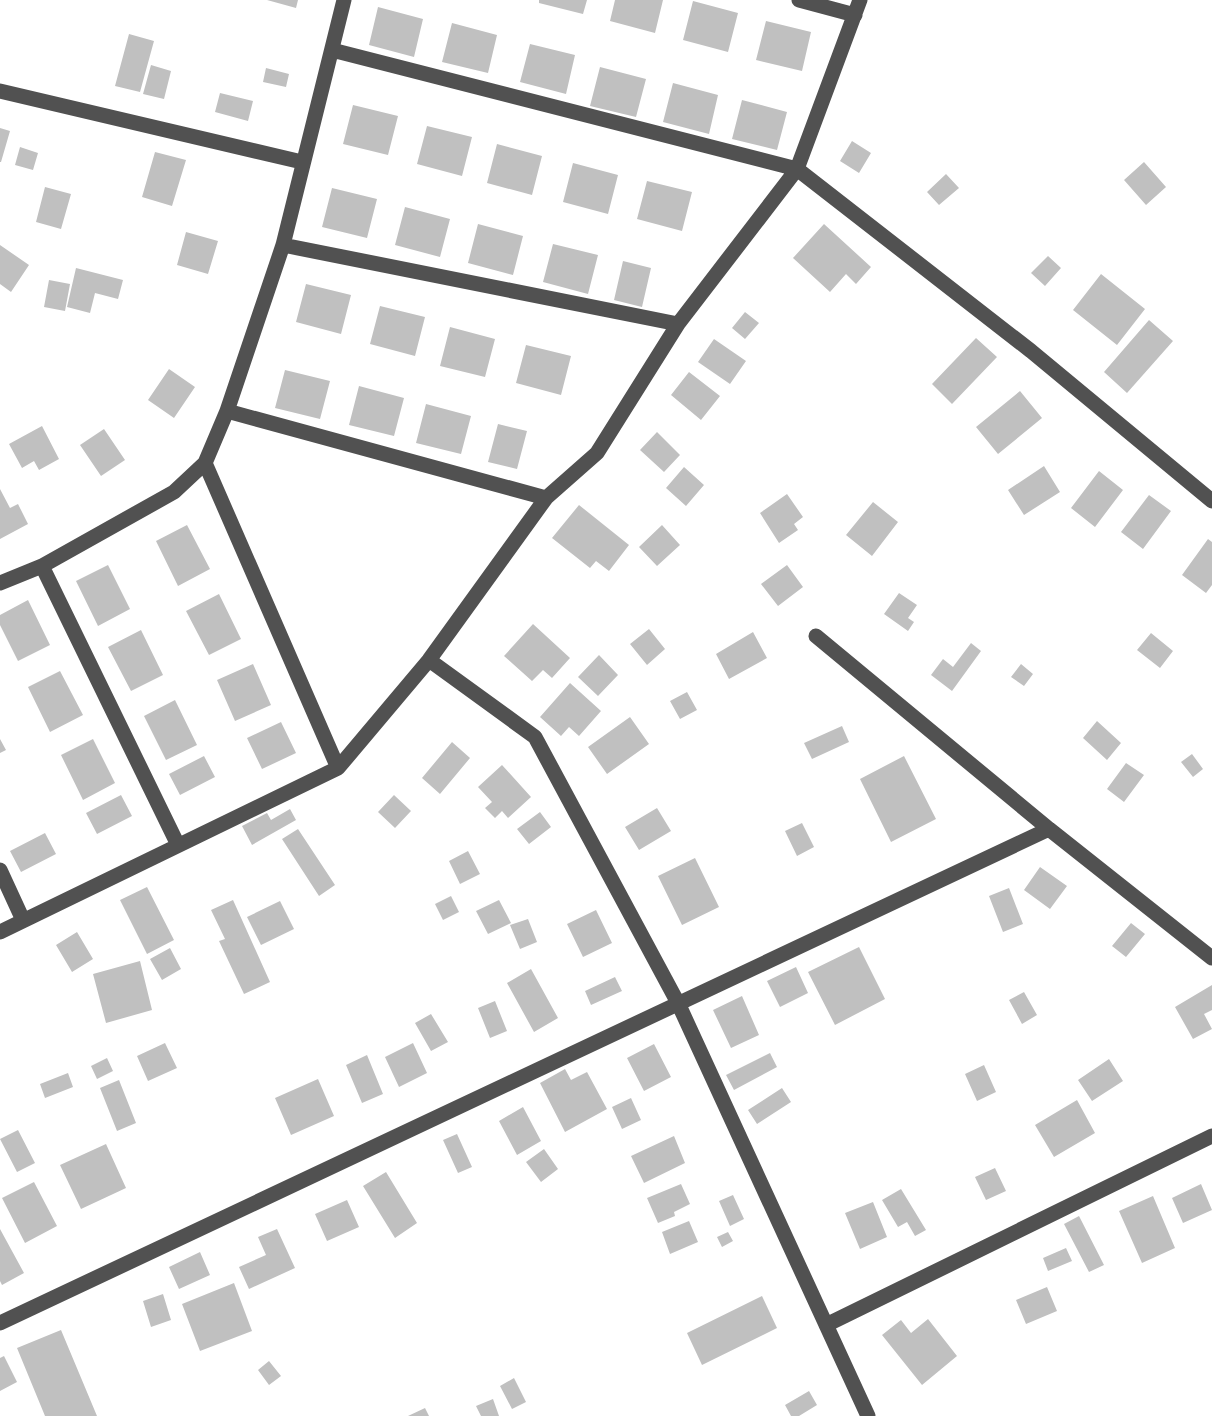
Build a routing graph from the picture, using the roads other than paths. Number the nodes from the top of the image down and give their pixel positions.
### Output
1 (344, 0) edge
2 (799, 0) edge
3 (860, 0) edge
4 (855, 15) junction
5 (332, 50) junction
6 (0, 91) edge
7 (302, 162) junction
8 (797, 169) junction
9 (283, 245) junction
10 (678, 324) junction
11 (227, 411) junction
12 (205, 463) junction
13 (546, 498) junction
14 (1212, 501) edge
15 (42, 566) junction
16 (0, 583) edge
17 (816, 636) dead end
18 (429, 660) junction
19 (338, 768) junction
20 (1049, 829) junction
21 (178, 845) junction
22 (0, 870) edge
23 (23, 920) junction
24 (0, 932) edge
25 (1212, 958) edge
26 (678, 1004) junction
27 (1212, 1136) edge
28 (0, 1323) edge
29 (826, 1325) junction
30 (868, 1416) edge

1 - 5 street
2 - 4 street
3 - 4 street
4 - 8 street
5 - 7 street
5 - 8 street
6 - 7 street
7 - 9 street
8 - 10 street
8 - 14 street
9 - 10 street
9 - 11 street
10 - 13 street
11 - 12 street
11 - 13 street
12 - 15 street
12 - 19 street
13 - 18 street
15 - 16 street
15 - 21 street
17 - 20 street
18 - 19 street
18 - 26 street
19 - 21 street
20 - 25 street
20 - 26 street
21 - 23 street
22 - 23 street
23 - 24 street
26 - 28 street
26 - 29 street
27 - 29 street
29 - 30 street

